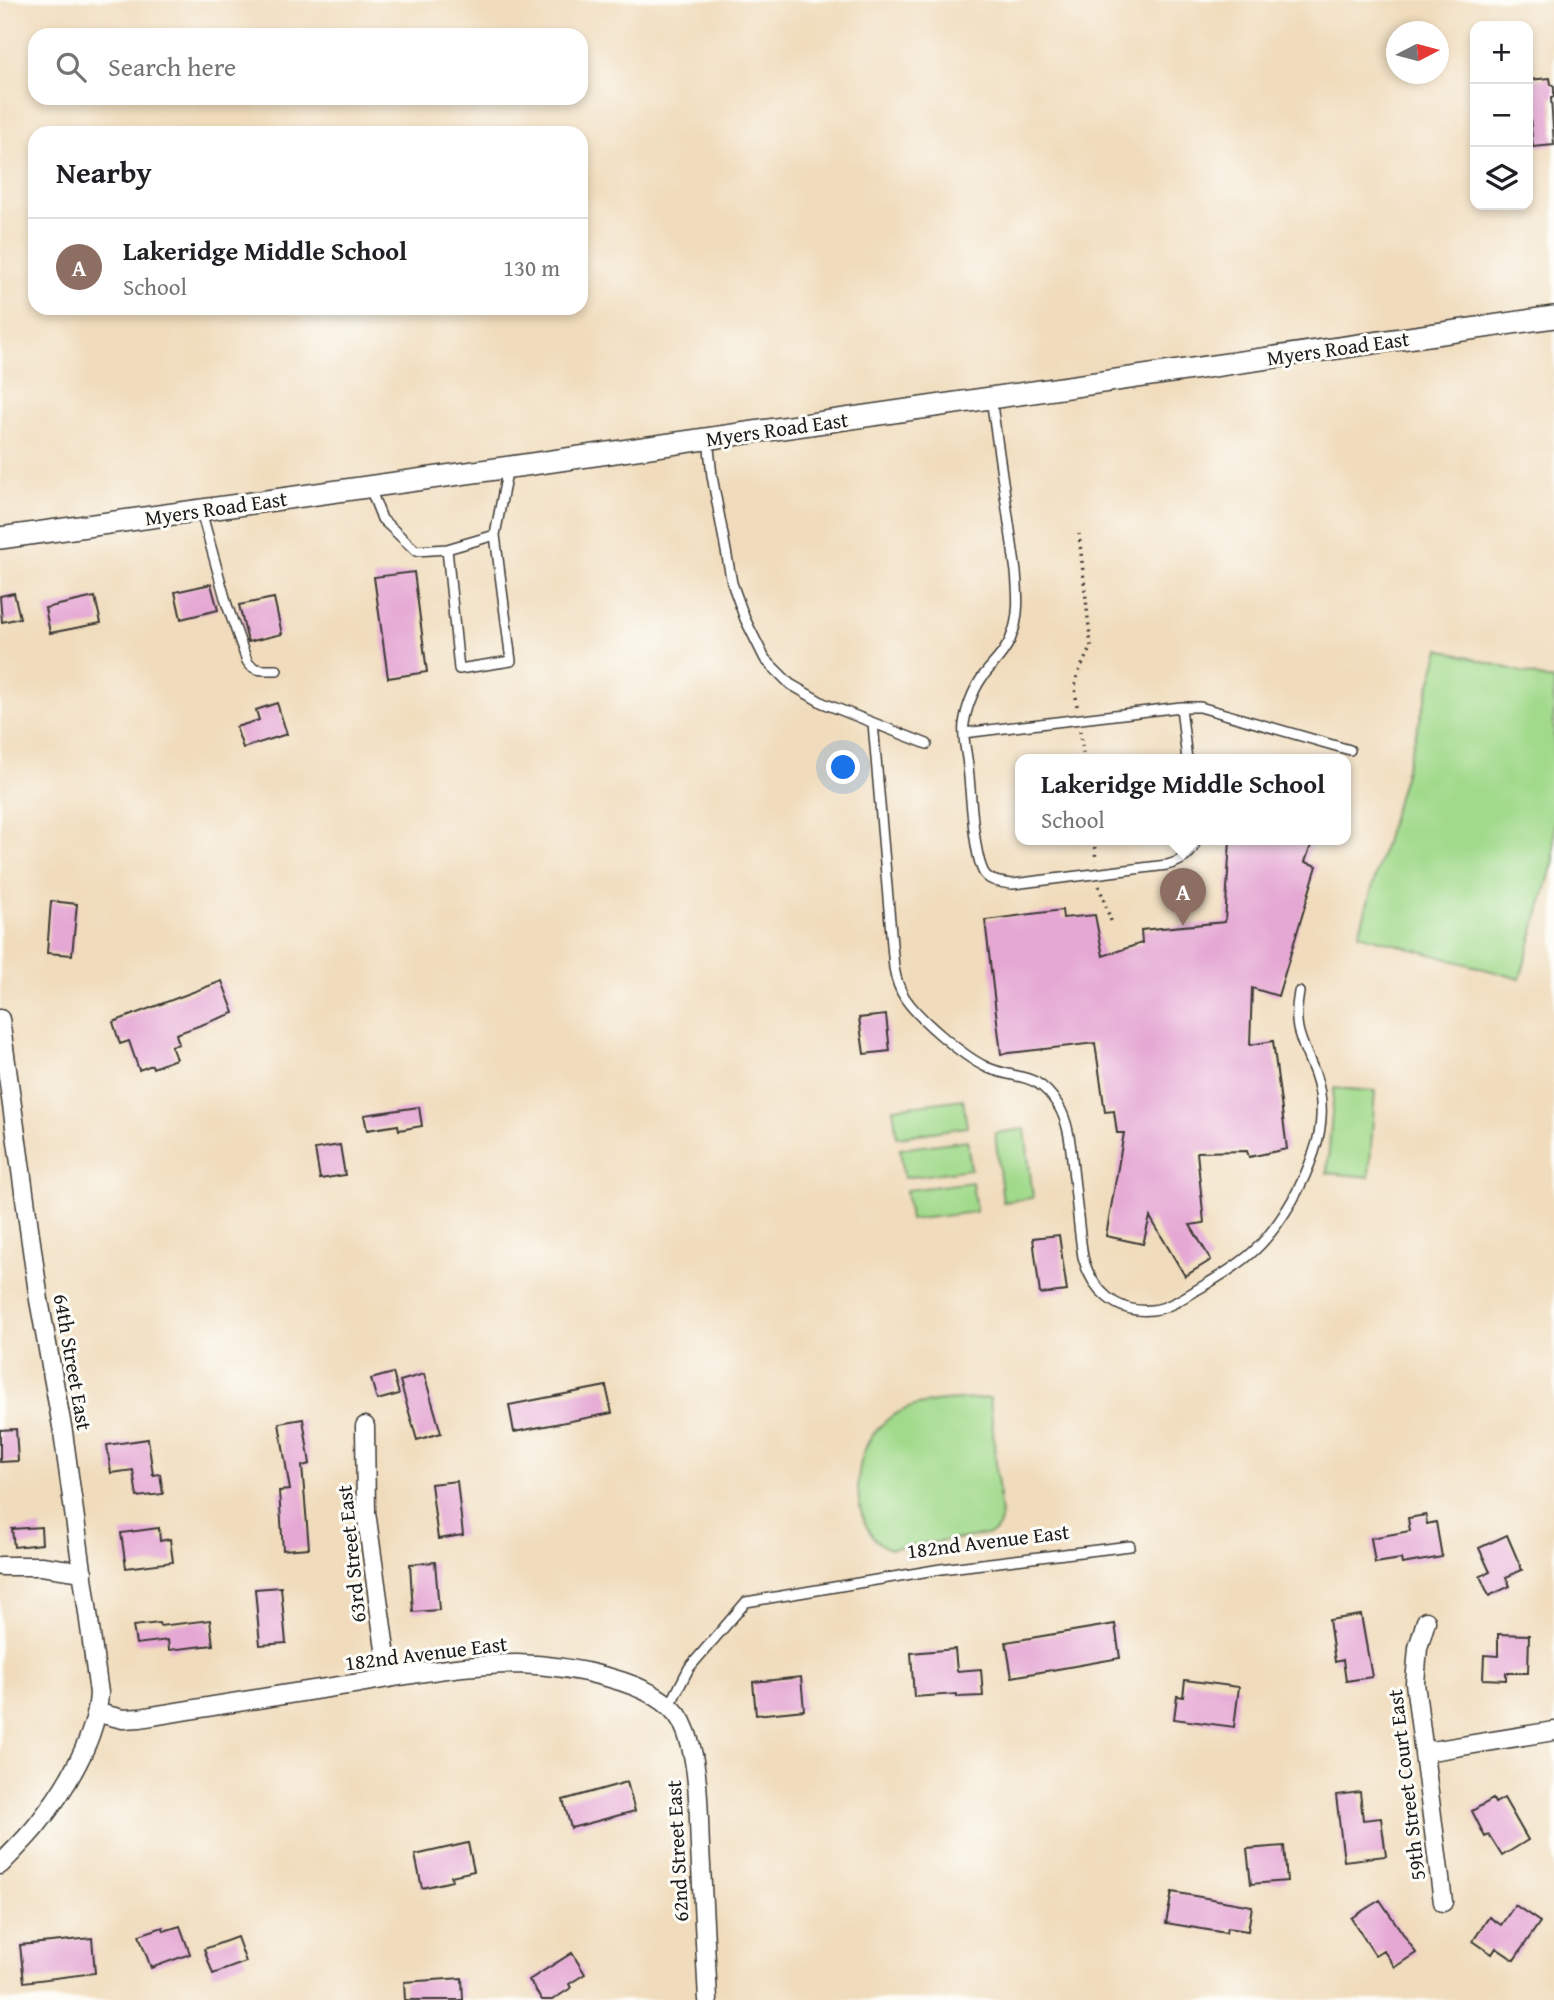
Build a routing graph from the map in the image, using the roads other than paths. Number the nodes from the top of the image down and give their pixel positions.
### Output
1 (1554, 317) edge
2 (991, 398) junction
3 (708, 439) junction
4 (508, 467) junction
5 (369, 486) junction
6 (201, 510) junction
7 (495, 534) junction
8 (0, 538) edge
9 (447, 549) junction
10 (277, 670) dead end
11 (1181, 707) junction
12 (873, 723) junction
13 (964, 733) junction
14 (926, 744) dead end
15 (1350, 750) dead end
16 (1186, 754) edge
17 (1194, 845) edge
18 (1299, 992) dead end
19 (0, 1019) edge
20 (365, 1426) dead end
21 (1130, 1546) dead end
22 (0, 1566) edge
23 (83, 1573) junction
24 (1426, 1622) dead end
25 (389, 1678) junction
26 (669, 1707) junction
27 (98, 1713) junction
28 (1554, 1731) edge
29 (1425, 1752) junction
30 (0, 1865) edge
31 (1443, 1902) dead end
32 (708, 2000) edge

1 - 2 street, Myers Road East
2 - 3 street, Myers Road East
2 - 13 lane
3 - 4 street, Myers Road East
3 - 12 lane
4 - 5 street, Myers Road East
4 - 7 lane
5 - 6 street, Myers Road East
5 - 9 lane
6 - 8 street, Myers Road East
6 - 10 lane
7 - 9 lane
7 - 9 lane
11 - 13 lane
11 - 15 lane
11 - 16 lane
12 - 14 lane
12 - 18 lane
13 - 17 lane
19 - 23 street, 64th Street East
20 - 25 street, 63rd Street East
21 - 26 lane, 182nd Avenue East
22 - 23 street
23 - 27 street, 64th Street East
24 - 29 street, 59th Street Court East
25 - 26 street, 182nd Avenue East
25 - 27 street, 182nd Avenue East
26 - 32 street, 62nd Street East
27 - 30 street
28 - 29 street
29 - 31 street, 59th Street Court East

